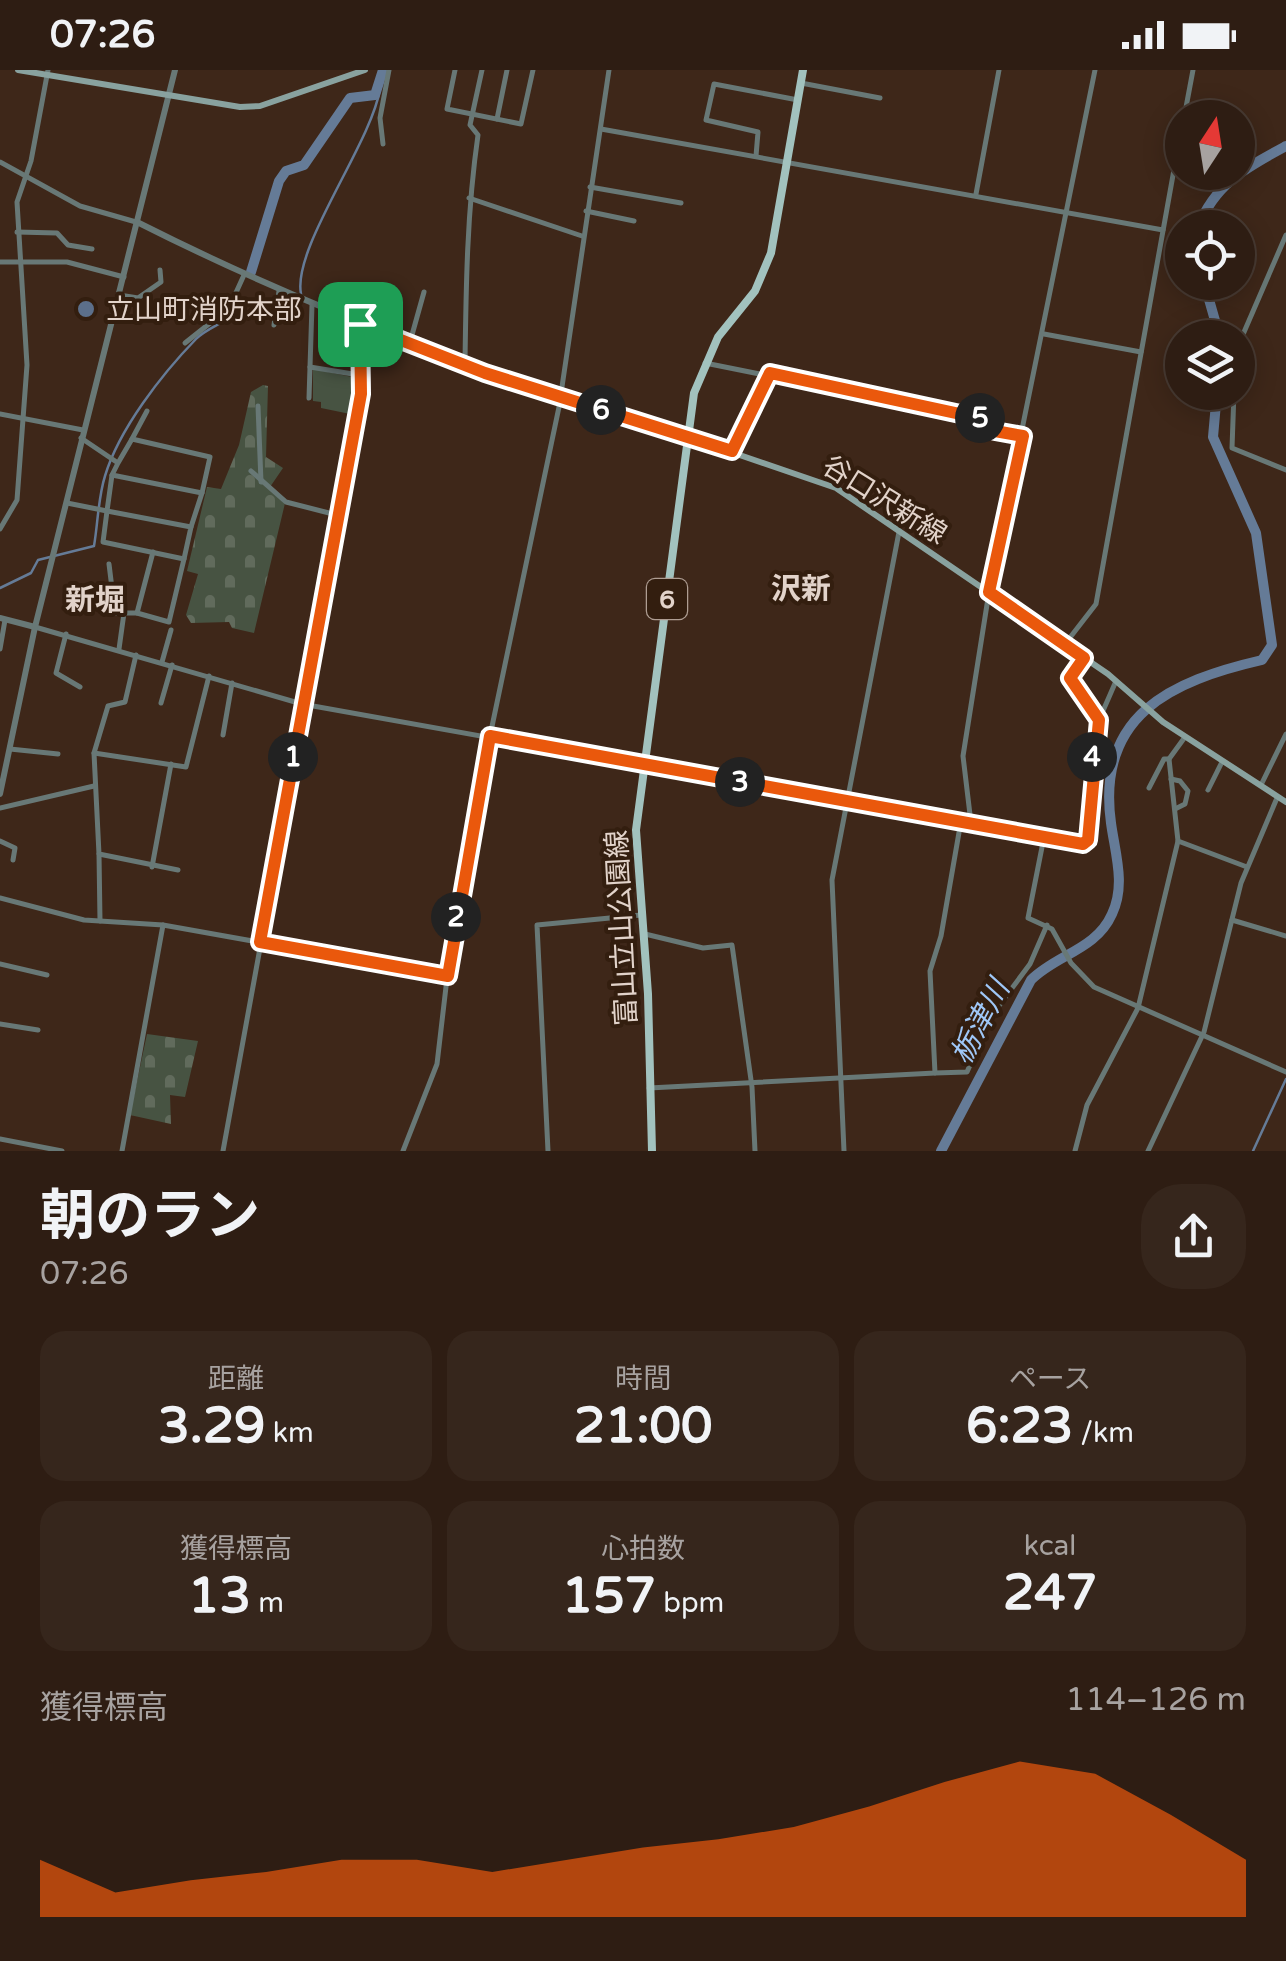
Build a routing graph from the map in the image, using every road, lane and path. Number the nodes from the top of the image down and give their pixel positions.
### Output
1 (18, 70) edge
2 (176, 70) edge
3 (365, 70) edge
4 (389, 70) edge
5 (455, 70) edge
6 (482, 70) edge
7 (507, 70) edge
8 (533, 70) edge
9 (609, 70) edge
10 (803, 70) edge
11 (999, 70) edge
12 (1095, 70) edge
13 (1193, 70) edge
14 (47, 72) edge
15 (801, 83) junction
16 (169, 98) junction
17 (880, 98) dead end
18 (798, 100) junction
19 (1187, 100) edge
20 (473, 114) junction
21 (496, 119) junction
22 (600, 128) junction
23 (383, 144) dead end
24 (756, 156) junction
25 (0, 162) edge
26 (787, 162) junction
27 (25, 175) junction
28 (590, 186) junction
29 (1170, 190) edge
30 (976, 194) junction
31 (469, 198) junction
32 (681, 203) dead end
33 (586, 211) junction
34 (1069, 212) junction
35 (634, 221) dead end
36 (139, 223) junction
37 (1163, 230) junction
38 (17, 232) junction
39 (1285, 233) edge
40 (582, 236) junction
41 (92, 249) dead end
42 (0, 262) edge
43 (24, 264) junction
44 (160, 270) dead end
45 (244, 275) junction
46 (124, 277) junction
47 (279, 291) junction
48 (424, 292) dead end
49 (119, 295) junction
50 (312, 305) junction
51 (1249, 320) edge
52 (360, 324) junction
53 (274, 325) dead end
54 (1044, 334) junction
55 (185, 342) dead end
56 (410, 344) junction
57 (1141, 352) junction
58 (704, 363) junction
59 (310, 366) junction
60 (466, 366) junction
61 (770, 373) junction
62 (359, 375) junction
63 (308, 398) dead end
64 (560, 398) junction
65 (258, 406) dead end
66 (1233, 410) edge
67 (147, 411) dead end
68 (0, 414) edge
69 (24, 418) junction
70 (82, 434) junction
71 (1023, 436) junction
72 (690, 438) junction
73 (132, 439) junction
74 (732, 451) junction
75 (118, 463) junction
76 (1286, 470) edge
77 (250, 471) dead end
78 (112, 475) junction
79 (261, 482) junction
80 (202, 493) junction
81 (66, 502) junction
82 (107, 511) junction
83 (338, 515) junction
84 (191, 527) junction
85 (0, 530) edge
86 (899, 532) junction
87 (153, 552) junction
88 (184, 558) junction
89 (109, 564) dead end
90 (989, 592) junction
91 (124, 613) junction
92 (137, 613) junction
93 (2, 619) edge
94 (35, 627) junction
95 (171, 630) dead end
96 (66, 634) junction
97 (1065, 644) junction
98 (0, 649) edge
99 (119, 650) junction
100 (136, 655) junction
101 (1084, 658) junction
102 (162, 662) junction
103 (172, 666) junction
104 (209, 676) junction
105 (232, 682) junction
106 (1116, 682) junction
107 (80, 687) dead end
108 (160, 703) dead end
109 (302, 704) junction
110 (1099, 720) junction
111 (1286, 734) edge
112 (223, 735) dead end
113 (490, 736) junction
114 (1185, 737) junction
115 (10, 749) junction
116 (94, 753) junction
117 (58, 754) dead end
118 (1169, 759) junction
119 (642, 762) junction
120 (1222, 762) junction
121 (171, 764) junction
122 (1171, 778) junction
123 (94, 786) junction
124 (1148, 788) dead end
125 (1259, 788) junction
126 (1208, 790) dead end
127 (0, 794) edge
128 (1277, 798) junction
129 (846, 801) junction
130 (1286, 802) edge
131 (0, 808) edge
132 (1174, 809) junction
133 (961, 821) junction
134 (971, 823) junction
135 (1044, 837) junction
136 (0, 841) edge
137 (1178, 841) junction
138 (99, 854) junction
139 (13, 860) dead end
140 (152, 866) junction
141 (1247, 866) junction
142 (178, 870) dead end
143 (0, 898) edge
144 (641, 915) junction
145 (1232, 920) junction
146 (100, 922) junction
147 (163, 925) junction
148 (1047, 925) junction
149 (643, 934) junction
150 (1286, 936) edge
151 (260, 942) junction
152 (0, 964) edge
153 (46, 975) dead end
154 (448, 976) junction
155 (1138, 1008) junction
156 (0, 1024) edge
157 (38, 1030) dead end
158 (1204, 1032) junction
159 (1286, 1072) edge
160 (935, 1073) junction
161 (841, 1078) junction
162 (751, 1083) junction
163 (649, 1088) junction
164 (0, 1139) edge
165 (36, 1148) edge
166 (62, 1151) edge
167 (122, 1151) edge
168 (223, 1151) edge
169 (403, 1151) edge
170 (548, 1151) edge
171 (652, 1151) edge
172 (754, 1151) edge
173 (844, 1151) edge
174 (1075, 1151) edge
175 (1148, 1151) edge

1 - 14 main road
2 - 16 street
3 - 16 main road
4 - 23 street
5 - 20 street
6 - 20 street
7 - 21 street
8 - 21 street
9 - 22 street
10 - 15 main road, 富山立山公園線 / 6
11 - 30 street
12 - 34 street
13 - 19 street
14 - 16 main road
14 - 27 street
15 - 17 street
15 - 18 main road, 富山立山公園線 / 6
16 - 36 street
18 - 24 street
18 - 26 main road, 富山立山公園線 / 6
20 - 21 street
20 - 31 street
22 - 24 street
22 - 28 street
24 - 26 street
25 - 27 street
26 - 30 street
26 - 58 main road, 富山立山公園線 / 6
27 - 36 street
27 - 38 street
28 - 32 street
28 - 33 street
29 - 37 street
30 - 34 street
31 - 40 street
31 - 60 street
33 - 35 street
33 - 40 street
34 - 37 street
34 - 54 street
36 - 45 street
36 - 46 street
37 - 57 street
38 - 41 street
38 - 43 street
39 - 51 street
40 - 64 street
42 - 43 street
43 - 46 street
43 - 69 street
44 - 49 street
45 - 47 street
45 - 55 street
46 - 49 street
47 - 50 street
47 - 53 street
48 - 56 street
49 - 70 street
50 - 52 street
50 - 59 street
52 - 56 street
52 - 62 street
54 - 57 street
54 - 71 street
56 - 60 street
57 - 97 street
58 - 61 street
58 - 72 main road, 富山立山公園線 / 6
59 - 62 street
59 - 63 street
60 - 64 street
61 - 71 street
61 - 74 street
62 - 83 street
64 - 72 street
64 - 113 street
65 - 79 street
66 - 76 street
67 - 73 street
68 - 69 street
69 - 70 street
69 - 85 street
70 - 75 street
70 - 81 street
71 - 90 street
72 - 74 main road, 谷口沢新線
72 - 119 main road, 富山立山公園線 / 6
73 - 75 street
73 - 80 street
74 - 86 main road, 谷口沢新線
75 - 78 street
77 - 79 street
78 - 80 street
78 - 82 street
79 - 83 street
80 - 84 street
81 - 82 street
81 - 94 street
82 - 84 street
82 - 87 street
83 - 109 street
84 - 88 street
86 - 90 main road, 谷口沢新線
86 - 129 street
87 - 88 street
87 - 92 street
88 - 92 street
89 - 91 street
90 - 97 main road, 谷口沢新線
90 - 134 street
91 - 92 street
91 - 99 street
93 - 94 street
93 - 98 street
94 - 96 street
94 - 115 street
95 - 102 street
96 - 99 street
96 - 107 street
97 - 101 main road, 谷口沢新線
99 - 100 street
100 - 102 street
100 - 116 street
101 - 106 main road, 谷口沢新線
101 - 110 street
102 - 103 street
103 - 104 street
103 - 108 street
104 - 105 street
104 - 121 street
105 - 109 street
105 - 112 street
106 - 110 street
106 - 114 main road, 谷口沢新線
109 - 113 street
109 - 151 street
110 - 135 street
111 - 125 street
113 - 119 street
113 - 154 street
114 - 118 street
114 - 120 main road, 谷口沢新線
115 - 117 street
115 - 127 street
116 - 121 street
116 - 123 street
118 - 122 street
118 - 124 street
119 - 129 street
119 - 144 main road, 富山立山公園線 / 6
120 - 125 main road, 谷口沢新線
120 - 126 street
121 - 140 street
122 - 132 street
122 - 132 street
123 - 131 street
123 - 138 street
125 - 128 main road, 谷口沢新線
128 - 130 main road, 谷口沢新線
128 - 141 street
129 - 133 street
129 - 161 street
132 - 137 street
133 - 134 street
133 - 160 street
134 - 135 street
135 - 148 street
136 - 139 street
137 - 141 street
137 - 155 street
138 - 140 street
138 - 146 street
140 - 142 street
141 - 145 street
143 - 146 street
144 - 149 main road, 富山立山公園線 / 6
144 - 170 street
145 - 150 street
145 - 158 street
146 - 147 street
147 - 151 street
147 - 167 street
148 - 155 street
148 - 160 street
149 - 162 street
149 - 163 main road, 富山立山公園線 / 6
151 - 154 street
151 - 168 street
152 - 153 street
154 - 169 street
155 - 158 street
155 - 174 street
156 - 157 street
158 - 159 street
158 - 175 street
160 - 161 street
161 - 162 street
161 - 173 street
162 - 163 street
162 - 172 street
163 - 171 main road, 富山立山公園線 / 6
164 - 165 street
165 - 166 street

